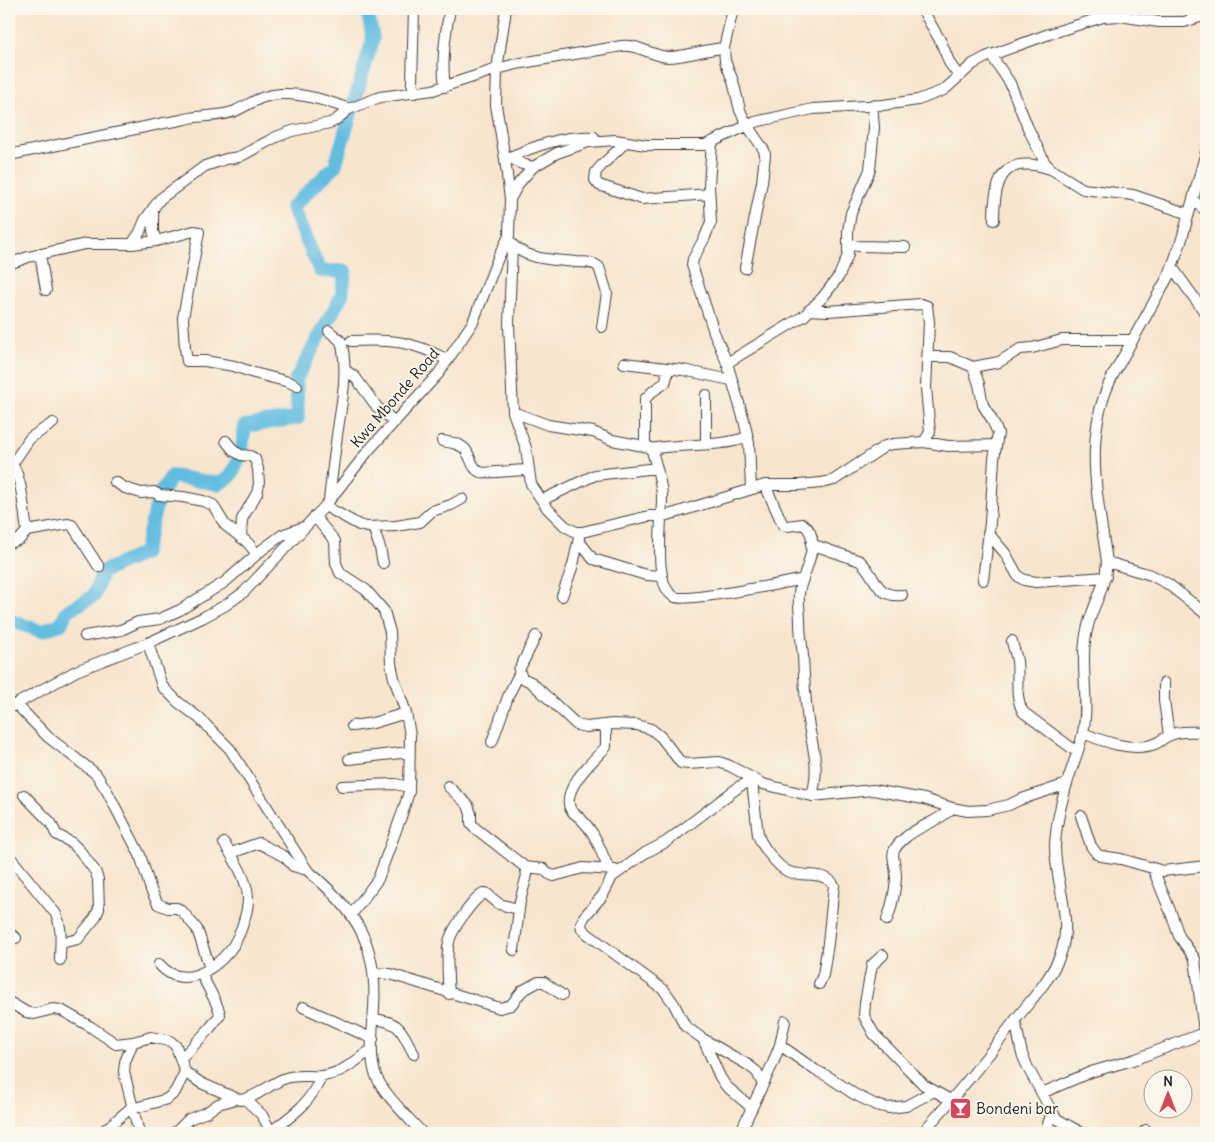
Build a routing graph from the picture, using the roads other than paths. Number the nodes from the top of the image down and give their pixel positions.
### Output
1 (414, 9) edge
2 (450, 9) edge
3 (506, 9) edge
4 (733, 9) edge
5 (922, 9) edge
6 (1206, 15) edge
7 (724, 48) junction
8 (991, 55) junction
9 (497, 69) junction
10 (959, 76) junction
11 (445, 87) junction
12 (415, 92) junction
13 (890, 104) junction
14 (872, 105) junction
15 (349, 108) junction
16 (747, 125) junction
17 (874, 127) junction
18 (615, 140) junction
19 (626, 142) junction
20 (712, 143) junction
21 (1206, 152) edge
22 (9, 155) edge
23 (507, 158) junction
24 (533, 167) junction
25 (1051, 169) junction
26 (709, 194) junction
27 (510, 199) junction
28 (1193, 200) junction
29 (154, 208) junction
30 (1206, 211) edge
31 (1189, 214) junction
32 (994, 220) dead end
33 (156, 241) junction
34 (510, 242) junction
35 (132, 244) junction
36 (849, 244) junction
37 (905, 247) dead end
38 (40, 254) junction
39 (9, 264) edge
40 (1172, 267) junction
41 (746, 268) dead end
42 (46, 290) dead end
43 (810, 310) junction
44 (1206, 314) edge
45 (602, 327) dead end
46 (329, 331) dead end
47 (1133, 340) junction
48 (351, 341) dead end
49 (927, 357) junction
50 (448, 360) junction
51 (624, 363) dead end
52 (727, 363) junction
53 (973, 367) junction
54 (666, 368) junction
55 (345, 370) junction
56 (731, 380) junction
57 (298, 386) dead end
58 (706, 395) dead end
59 (513, 412) junction
60 (395, 422) junction
61 (54, 423) dead end
62 (748, 437) junction
63 (226, 441) dead end
64 (442, 441) dead end
65 (924, 442) junction
66 (706, 444) junction
67 (996, 445) junction
68 (648, 447) junction
69 (11, 461) edge
70 (657, 468) junction
71 (528, 470) junction
72 (115, 482) dead end
73 (765, 485) junction
74 (751, 489) junction
75 (462, 499) dead end
76 (542, 500) junction
77 (327, 503) junction
78 (663, 516) junction
79 (315, 517) junction
80 (306, 526) junction
81 (373, 527) junction
82 (27, 531) junction
83 (988, 533) junction
84 (579, 537) junction
85 (241, 538) junction
86 (9, 543) edge
87 (811, 544) junction
88 (257, 554) junction
89 (1107, 562) junction
90 (383, 563) dead end
91 (99, 567) dead end
92 (661, 576) junction
93 (1106, 577) junction
94 (803, 578) junction
95 (983, 580) dead end
96 (902, 595) dead end
97 (562, 596) dead end
98 (1206, 614) edge
99 (85, 636) dead end
100 (536, 636) dead end
101 (1012, 641) dead end
102 (148, 643) junction
103 (519, 674) junction
104 (1164, 683) dead end
105 (12, 706) edge
106 (406, 713) junction
107 (606, 725) junction
108 (352, 726) dead end
109 (1206, 732) edge
110 (1083, 733) junction
111 (1169, 735) junction
112 (492, 742) dead end
113 (409, 752) junction
114 (1077, 752) junction
115 (349, 759) dead end
116 (753, 780) junction
117 (1068, 784) junction
118 (342, 786) dead end
119 (448, 786) dead end
120 (409, 787) junction
121 (24, 795) dead end
122 (812, 796) junction
123 (952, 808) junction
124 (1081, 816) dead end
125 (224, 843) dead end
126 (230, 853) junction
127 (9, 856) edge
128 (1206, 866) edge
129 (525, 867) junction
130 (1153, 869) junction
131 (307, 870) junction
132 (610, 870) junction
133 (621, 870) junction
134 (518, 909) junction
135 (352, 914) junction
136 (887, 920) dead end
137 (60, 943) junction
138 (514, 950) dead end
139 (883, 955) dead end
140 (60, 960) dead end
141 (158, 964) dead end
142 (206, 971) junction
143 (373, 973) junction
144 (819, 984) dead end
145 (449, 994) junction
146 (562, 995) dead end
147 (9, 1002) edge
148 (303, 1007) dead end
149 (373, 1019) junction
150 (1015, 1020) junction
151 (785, 1021) dead end
152 (1205, 1032) edge
153 (703, 1039) junction
154 (133, 1042) junction
155 (373, 1044) junction
156 (780, 1044) junction
157 (414, 1054) dead end
158 (181, 1058) junction
159 (185, 1072) junction
160 (322, 1076) junction
161 (762, 1085) junction
162 (934, 1092) junction
163 (1042, 1093) junction
164 (240, 1099) junction
165 (952, 1101) junction
166 (132, 1108) junction
167 (752, 1108) junction
168 (1052, 1112) junction
169 (270, 1132) edge
170 (101, 1133) edge
171 (139, 1133) edge
172 (176, 1133) edge
173 (422, 1133) edge
174 (740, 1133) edge
175 (922, 1133) edge
176 (1046, 1133) edge
177 (1082, 1133) edge

1 - 12 street
2 - 11 street
3 - 9 street, Kwa Mbonde Road
4 - 7 street
5 - 10 street
6 - 8 street
7 - 9 street
7 - 16 street
8 - 10 street
8 - 25 street
9 - 11 street
9 - 23 street, Kwa Mbonde Road
10 - 13 street
11 - 12 street
12 - 15 street
13 - 14 street
13 - 17 street
14 - 16 street
14 - 17 street
15 - 22 street
15 - 29 street
16 - 20 street
16 - 41 street
17 - 36 street
18 - 19 street
18 - 23 street
18 - 24 street
19 - 20 street
19 - 26 street
20 - 26 street
21 - 28 street
23 - 24 street
23 - 27 street, Kwa Mbonde Road
24 - 27 street
25 - 31 street
25 - 32 street
26 - 52 street
27 - 34 street, Kwa Mbonde Road
28 - 30 street
28 - 31 street
29 - 33 street
29 - 35 street
31 - 40 street
33 - 35 street
33 - 57 street
34 - 45 street
34 - 50 street, Kwa Mbonde Road
34 - 59 street
35 - 38 street
36 - 37 street
36 - 43 street
38 - 39 street
38 - 42 street
40 - 44 street
40 - 47 street
43 - 49 street
43 - 52 street
46 - 55 street
47 - 53 street
47 - 89 street
48 - 50 street
49 - 53 street
49 - 65 street
50 - 60 street, Kwa Mbonde Road
51 - 54 street
52 - 56 street
53 - 67 street
54 - 56 street
54 - 68 street
55 - 60 street
55 - 77 street
56 - 62 street
58 - 66 street
59 - 68 street
59 - 71 street
60 - 77 street, Kwa Mbonde Road
61 - 69 street
62 - 66 street
62 - 74 street
63 - 85 street
64 - 71 street
65 - 67 street
65 - 73 street
66 - 68 street
67 - 83 street
68 - 70 street
69 - 82 street
70 - 76 street
70 - 78 street
71 - 76 street
72 - 85 street
73 - 74 street
73 - 87 street
74 - 78 street
75 - 81 street
76 - 84 street
77 - 79 street, Kwa Mbonde Road
77 - 81 street
78 - 84 street
78 - 92 street
79 - 80 street, Kwa Mbonde Road
79 - 106 street
80 - 88 street
80 - 102 street, Kwa Mbonde Road
81 - 90 street
82 - 86 street
82 - 91 street
83 - 93 street
83 - 95 street
84 - 92 street
84 - 97 street
85 - 88 street
87 - 94 street
87 - 96 street
88 - 99 street
89 - 93 street
89 - 98 street
92 - 94 street
93 - 110 street
94 - 122 street
100 - 103 street
101 - 114 street
102 - 105 street, Kwa Mbonde Road
102 - 131 street
103 - 107 street
103 - 112 street
104 - 111 street
105 - 142 street
106 - 108 street
106 - 113 street
107 - 116 street
107 - 132 street
109 - 111 street
110 - 111 street
110 - 114 street
113 - 115 street
113 - 120 street
114 - 117 street
116 - 122 street
116 - 133 street
116 - 144 street
117 - 123 street
117 - 150 street
118 - 120 street
119 - 129 street
120 - 135 street
121 - 137 street
122 - 123 street
123 - 136 street
124 - 130 street
125 - 126 street
126 - 131 street
126 - 142 street
127 - 137 street
128 - 130 street
129 - 132 street
129 - 134 street
130 - 152 street
131 - 135 street
132 - 133 street
133 - 153 street
134 - 138 street
134 - 145 street
135 - 143 street
137 - 140 street
139 - 162 street
141 - 142 street
142 - 158 street
143 - 145 street
143 - 149 street
145 - 146 street
147 - 154 street
148 - 155 street
149 - 155 street
149 - 157 street
150 - 163 street
150 - 165 street
151 - 156 street
152 - 163 street
153 - 161 street
153 - 167 street
154 - 158 street
154 - 166 street
155 - 160 street
155 - 173 street
156 - 161 street
156 - 162 street
158 - 159 street
159 - 164 street
159 - 166 street
160 - 164 street
160 - 169 street
161 - 167 street
162 - 165 street
163 - 168 street
164 - 169 street
164 - 172 street
165 - 175 street
166 - 170 street
166 - 171 street
167 - 174 street
168 - 176 street
168 - 177 street

